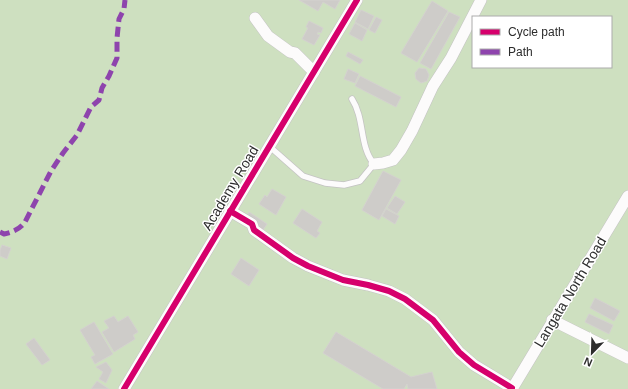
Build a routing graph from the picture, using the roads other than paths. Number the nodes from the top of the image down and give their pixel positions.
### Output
1 (356, 0) edge
2 (481, 0) edge
3 (473, 16) edge
4 (472, 17) edge
5 (255, 18) dead end
6 (314, 72) junction
7 (352, 99) dead end
8 (269, 146) junction
9 (374, 164) junction
10 (628, 196) edge
11 (230, 211) junction
12 (552, 320) junction
13 (628, 358) edge
14 (124, 389) edge
15 (512, 389) edge

1 - 6 street, Academy Road
2 - 3 street
4 - 9 street
5 - 6 street
6 - 8 street, Academy Road
7 - 9 lane
8 - 9 lane
8 - 11 street, Academy Road
10 - 12 street, Langata North Road
11 - 14 street, Academy Road
11 - 15 street
12 - 13 street
12 - 15 street, Langata North Road

